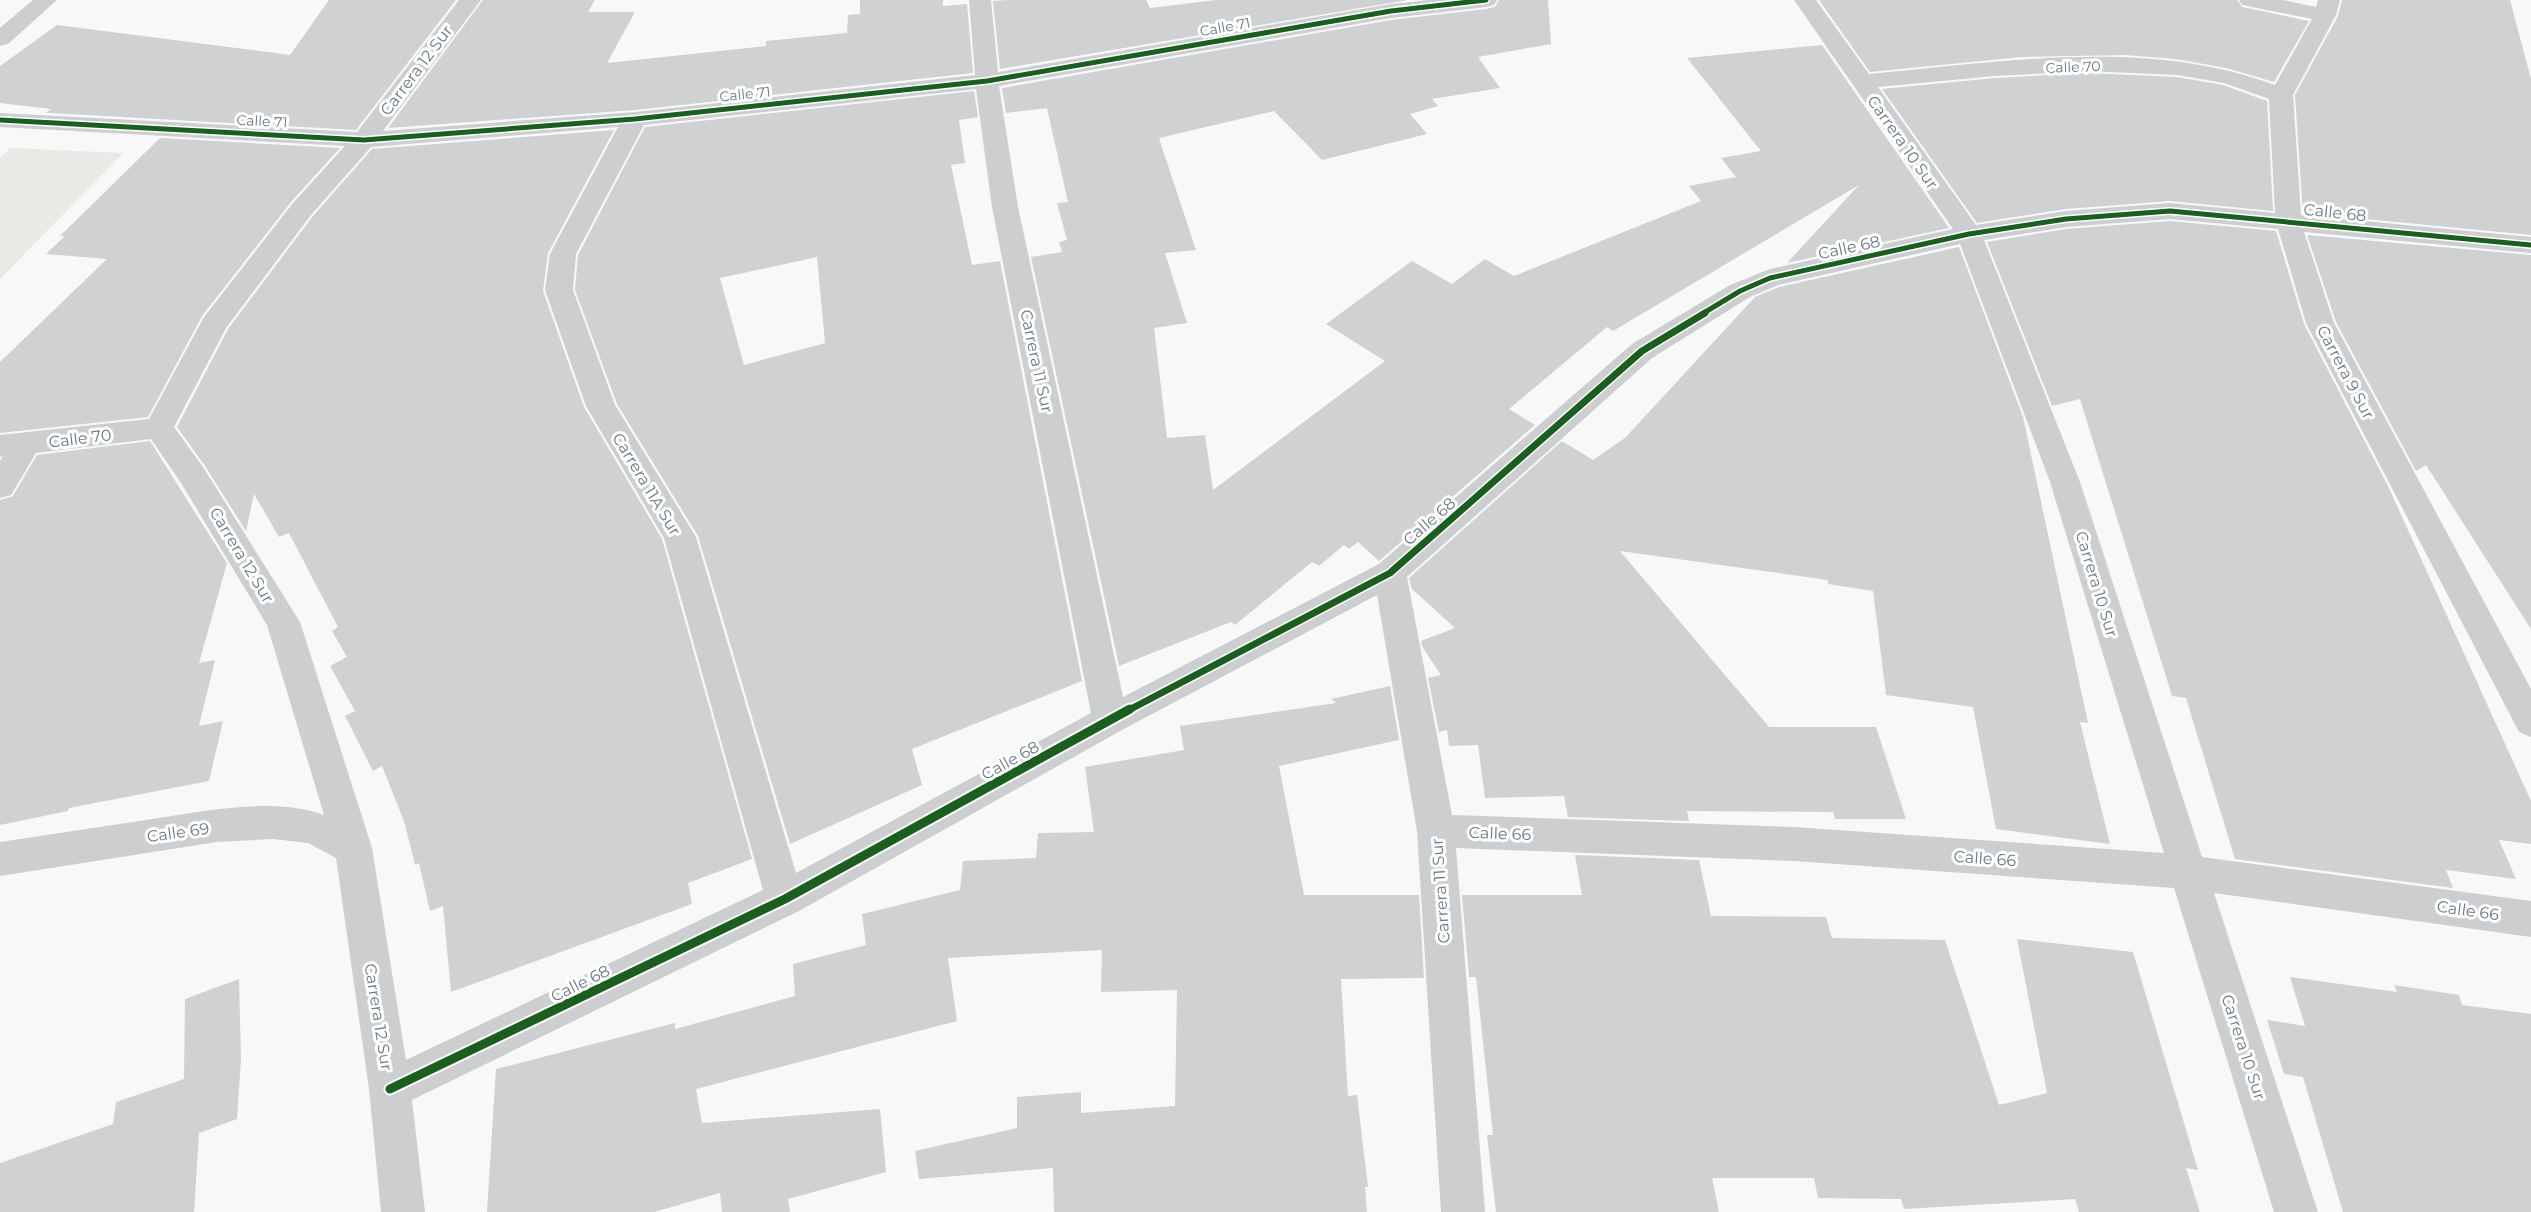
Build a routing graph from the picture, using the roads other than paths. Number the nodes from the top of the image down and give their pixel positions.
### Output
1 (46, 0) edge
2 (470, 0) edge
3 (980, 0) edge
4 (1486, 0) edge
5 (1805, 0) edge
6 (2250, 0) edge
7 (2327, 8) edge
8 (0, 39) edge
9 (987, 81) junction
10 (1861, 82) junction
11 (2281, 95) junction
12 (635, 119) junction
13 (0, 120) edge
14 (364, 140) junction
15 (2288, 221) junction
16 (1969, 234) junction
17 (2531, 245) edge
18 (159, 428) junction
19 (13, 445) edge
20 (0, 487) edge
21 (1390, 573) junction
22 (1110, 720) junction
23 (2531, 722) edge
24 (1436, 831) junction
25 (353, 848) junction
26 (0, 859) edge
27 (2188, 872) junction
28 (785, 899) junction
29 (2531, 919) edge
30 (390, 1089) junction
31 (403, 1212) edge
32 (1463, 1212) edge
33 (2296, 1212) edge

1 - 8 street
2 - 14 street, Carrera 12 Sur
3 - 9 street, Carrera 11 Sur
4 - 9 street, Calle 71
5 - 10 street, Carrera 10 Sur
6 - 7 street
7 - 11 street
9 - 12 street, Calle 71
9 - 22 street, Carrera 11 Sur
10 - 11 street, Calle 70
10 - 16 street, Carrera 10 Sur
11 - 15 street, Carrera 9 Sur
12 - 14 street, Calle 71
12 - 28 street, Carrera 11A Sur
13 - 14 street, Calle 71
14 - 18 street, Carrera 12 Sur
15 - 16 street, Calle 68
15 - 17 street, Calle 68
15 - 23 street, Carrera 9 Sur
16 - 21 street, Calle 68
16 - 27 street, Carrera 10 Sur
18 - 19 street, Calle 70
18 - 25 street, Carrera 12 Sur
19 - 20 street
21 - 22 street, Calle 68
21 - 24 street, Carrera 11 Sur
22 - 28 street, Calle 68
24 - 27 street, Calle 66
24 - 32 street, Carrera 11 Sur
25 - 26 street, Calle 69
25 - 30 street, Carrera 12 Sur
27 - 29 street, Calle 66
27 - 33 street, Carrera 10 Sur
28 - 30 street, Calle 68
30 - 31 street, Carrera 12 Sur

